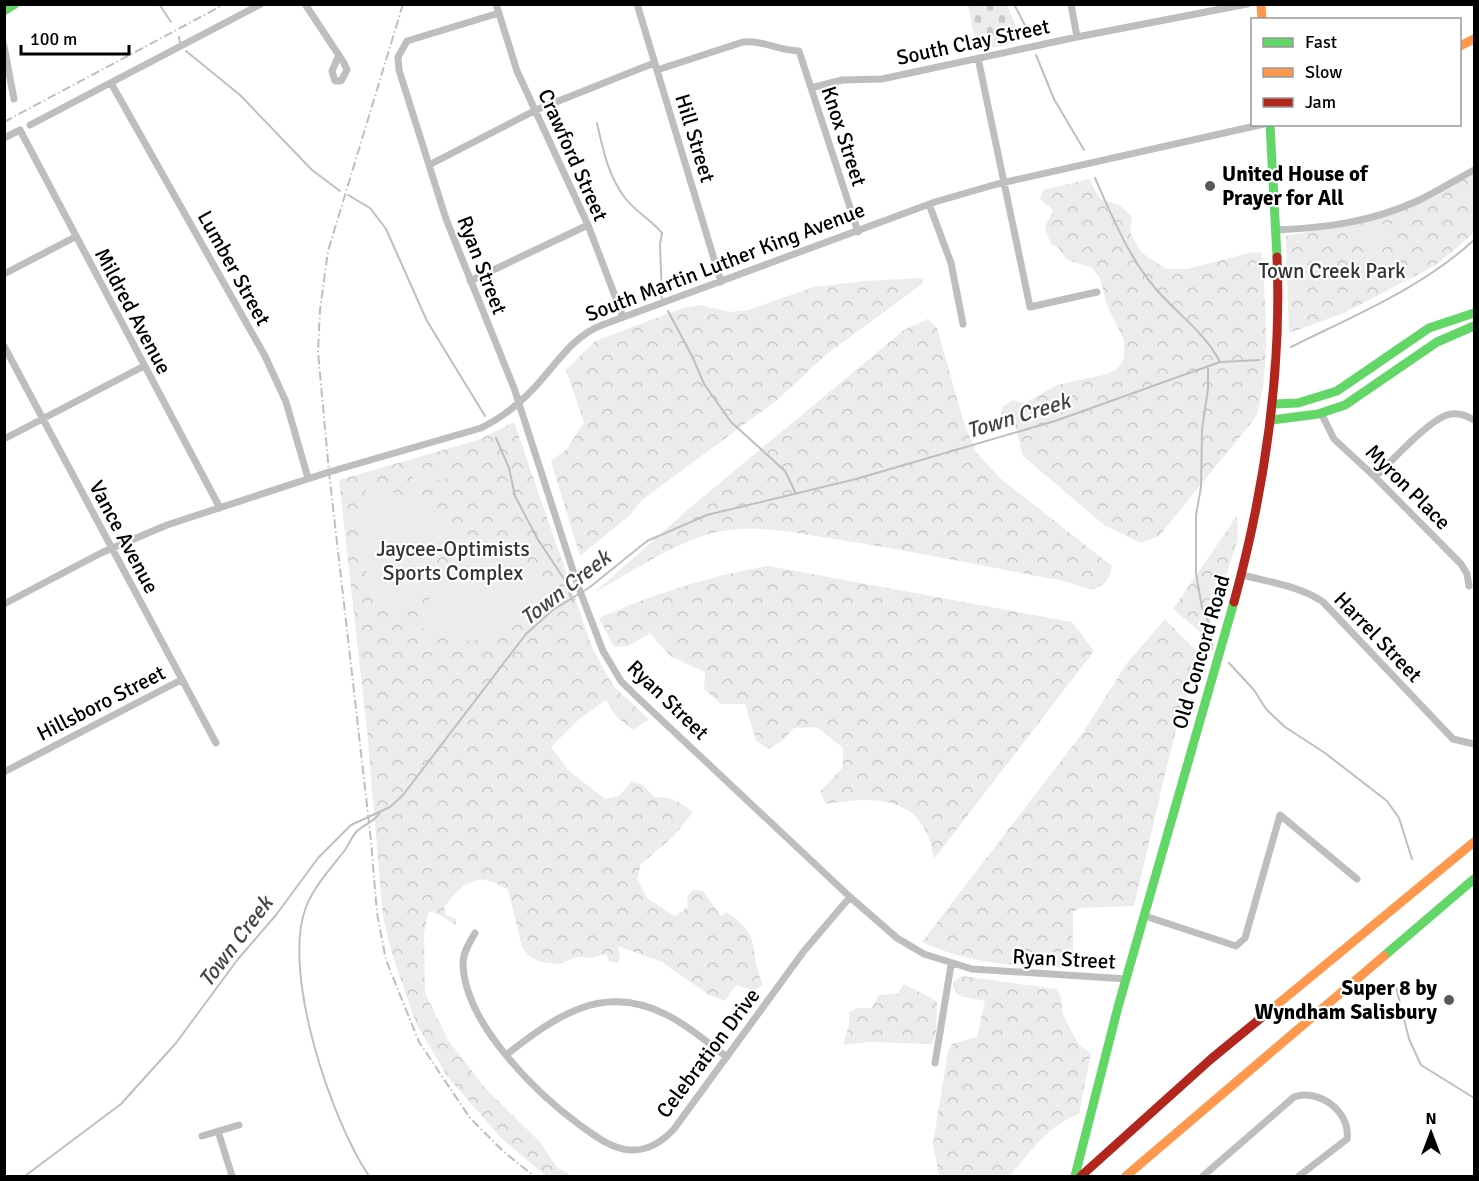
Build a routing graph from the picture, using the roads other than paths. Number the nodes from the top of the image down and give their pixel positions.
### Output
1 (15, 4) edge
2 (261, 4) edge
3 (305, 4) edge
4 (496, 4) edge
5 (637, 4) edge
6 (1071, 4) edge
7 (1247, 4) edge
8 (4, 11) edge
9 (499, 13) junction
10 (1077, 37) junction
11 (4, 46) edge
12 (340, 57) dead end
13 (978, 58) junction
14 (656, 66) junction
15 (111, 83) junction
16 (811, 88) junction
17 (14, 99) dead end
18 (537, 110) junction
19 (30, 125) dead end
20 (1255, 126) edge
21 (1270, 126) edge
22 (4, 138) edge
23 (429, 165) junction
24 (1474, 170) edge
25 (1005, 183) junction
26 (929, 204) junction
27 (588, 225) junction
28 (1276, 230) junction
29 (858, 232) junction
30 (75, 237) junction
31 (4, 274) edge
32 (470, 281) junction
33 (721, 282) junction
34 (1097, 292) dead end
35 (1474, 313) edge
36 (623, 317) junction
37 (963, 324) dead end
38 (1474, 326) edge
39 (4, 346) edge
40 (144, 366) junction
41 (1373, 369) junction
42 (518, 403) junction
43 (1274, 404) junction
44 (1321, 413) junction
45 (43, 419) junction
46 (1272, 420) junction
47 (1474, 420) edge
48 (4, 439) edge
49 (1375, 477) junction
50 (308, 478) junction
51 (220, 508) junction
52 (111, 548) junction
53 (1242, 575) junction
54 (1469, 586) dead end
55 (4, 604) edge
56 (181, 680) junction
57 (216, 743) dead end
58 (1474, 744) edge
59 (4, 772) edge
60 (1474, 842) edge
61 (1357, 879) dead end
62 (1474, 879) edge
63 (850, 897) junction
64 (1144, 916) junction
65 (475, 933) dead end
66 (951, 965) junction
67 (1126, 979) junction
68 (506, 1055) junction
69 (727, 1057) junction
70 (935, 1063) dead end
71 (238, 1125) dead end
72 (218, 1131) junction
73 (202, 1136) dead end
74 (232, 1176) edge
75 (1075, 1176) edge
76 (1081, 1176) edge
77 (1126, 1176) edge
78 (1203, 1176) edge
79 (1299, 1176) edge

1 - 8 main road
2 - 15 street
3 - 12 street
4 - 9 street, Crawford Street
5 - 14 street, Hill Street
6 - 10 street
7 - 10 street, South Clay Street
9 - 18 street, Crawford Street
9 - 23 street, Ryan Street
10 - 13 street, South Clay Street
11 - 17 street
13 - 16 street, South Clay Street
13 - 25 street
14 - 16 street, Knox Street
14 - 18 street
14 - 33 street, Hill Street
15 - 19 street
15 - 50 street, Lumber Street
16 - 29 street, Knox Street
18 - 23 street
18 - 27 street, Crawford Street
20 - 25 street, South Martin Luther King Avenue
21 - 28 main road, Old Concord Road
22 - 30 street, Mildred Avenue
23 - 32 street, Ryan Street
24 - 28 street
25 - 26 street, South Martin Luther King Avenue
25 - 34 street
26 - 29 street, South Martin Luther King Avenue
26 - 37 street
27 - 32 street
27 - 36 street, Crawford Street
28 - 43 main road, Old Concord Road
29 - 33 street, South Martin Luther King Avenue
30 - 31 street
30 - 40 street, Mildred Avenue
32 - 42 street, Ryan Street
33 - 36 street, South Martin Luther King Avenue
35 - 41 main road
36 - 42 street, South Martin Luther King Avenue
38 - 44 main road
39 - 45 street, Vance Avenue
40 - 45 street
40 - 51 street, Mildred Avenue
41 - 43 main road
41 - 44 main road
42 - 50 street, South Martin Luther King Avenue
42 - 63 street, Ryan Street
43 - 46 main road, Old Concord Road
44 - 46 main road
44 - 49 street, Myron Place
45 - 48 street
45 - 52 street, Vance Avenue
46 - 53 main road, Old Concord Road
47 - 49 street
49 - 54 street, Myron Place
50 - 51 street, South Martin Luther King Avenue
51 - 52 street, South Martin Luther King Avenue
52 - 55 street, South Martin Luther King Avenue
52 - 56 street, Vance Avenue
53 - 58 street, Harrel Street
53 - 64 main road, Old Concord Road
56 - 57 street, Vance Avenue
56 - 59 street, Hillsboro Street
60 - 76 main road
61 - 64 street
62 - 77 main road
63 - 66 street, Ryan Street
63 - 69 street, Celebration Drive
64 - 67 main road, Old Concord Road
65 - 68 street, Celebration Drive
66 - 67 street, Ryan Street
66 - 70 street
67 - 75 main road, Old Concord Road
68 - 69 street
68 - 69 street, Celebration Drive
71 - 72 street
72 - 73 street
72 - 74 street
78 - 79 street

